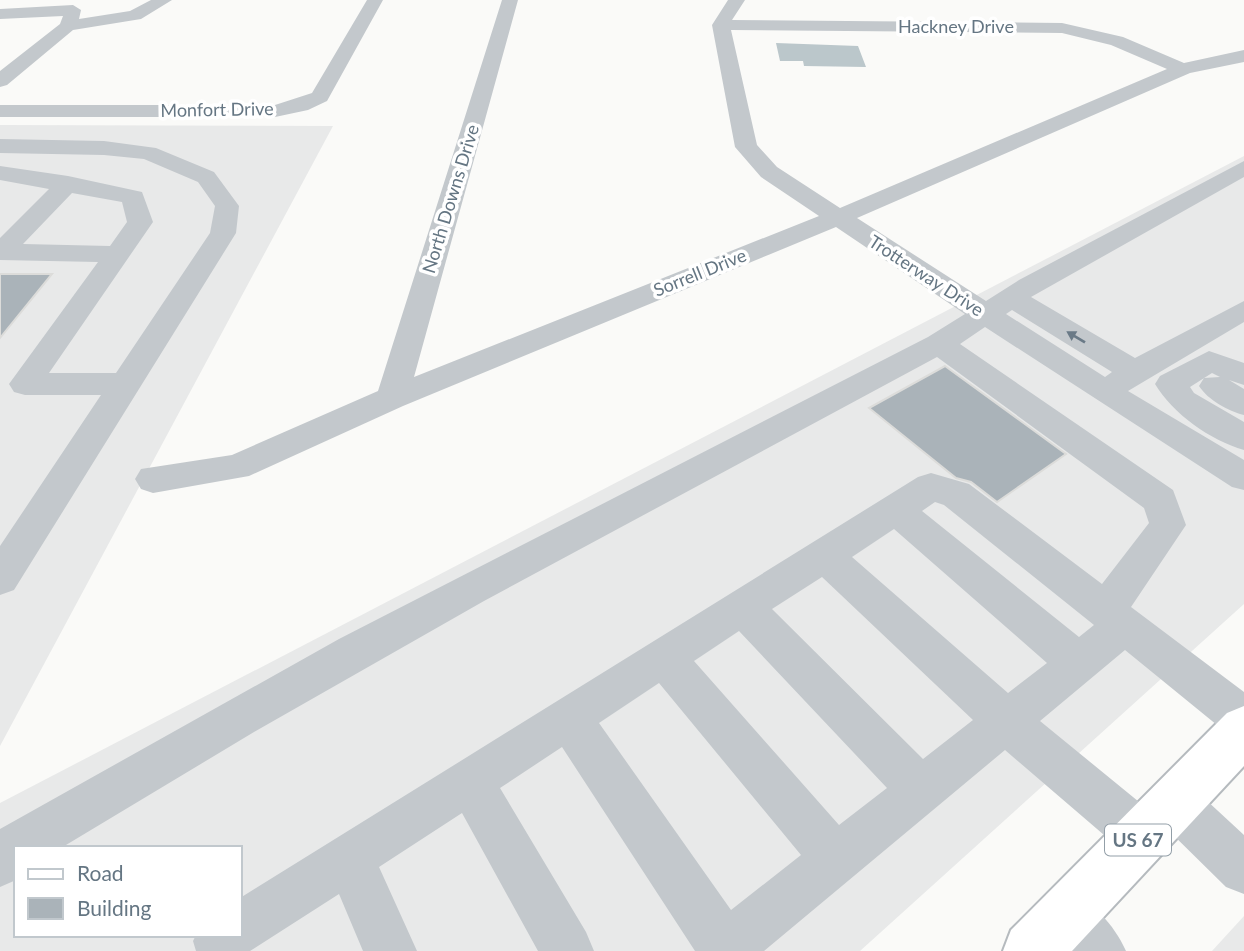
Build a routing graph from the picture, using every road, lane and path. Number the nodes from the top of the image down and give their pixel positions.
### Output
1 (164, 0) edge
2 (375, 0) edge
3 (510, 0) edge
4 (737, 0) edge
5 (72, 12) edge
6 (0, 14) edge
7 (721, 25) junction
8 (1244, 56) edge
9 (1183, 69) junction
10 (0, 80) edge
11 (0, 111) edge
12 (0, 146) edge
13 (1244, 168) edge
14 (0, 173) edge
15 (68, 183) junction
16 (837, 218) junction
17 (117, 254) junction
18 (998, 305) junction
19 (1244, 310) edge
20 (939, 344) junction
21 (1135, 372) junction
22 (125, 384) junction
23 (1105, 392) junction
24 (1222, 392) edge
25 (392, 398) junction
26 (1244, 404) edge
27 (1244, 416) edge
28 (1244, 438) edge
29 (1244, 477) edge
30 (153, 479) dead end
31 (896, 510) junction
32 (825, 556) junction
33 (0, 578) edge
34 (743, 607) junction
35 (1115, 618) junction
36 (664, 657) junction
37 (1078, 663) junction
38 (569, 718) junction
39 (1006, 721) junction
40 (1239, 740) edge
41 (470, 781) junction
42 (921, 790) junction
43 (1158, 819) junction
44 (18, 846) edge
45 (14, 849) edge
46 (349, 858) junction
47 (836, 859) junction
48 (0, 862) edge
49 (1244, 869) edge
50 (242, 927) edge
51 (1065, 939) edge
52 (724, 949) edge
53 (390, 951) edge
54 (567, 951) edge

1 - 5 street
2 - 11 street, Monfort Drive
3 - 25 street, North Downs Drive
4 - 7 street
5 - 6 street
5 - 10 street
7 - 9 street, Hackney Drive
7 - 16 street, Trotterway Drive
8 - 9 street, Sorrell Drive
9 - 16 street, Sorrell Drive
12 - 22 street
13 - 18 street
14 - 15 street
15 - 17 street
15 - 17 street
16 - 18 street, Trotterway Drive
16 - 25 street, Sorrell Drive
17 - 22 street
18 - 20 street
21 -> 18 street
18 - 23 street, Trotterway Drive
19 - 21 street
20 - 35 street
20 - 44 street
21 - 23 street
22 - 33 street
23 - 29 street, Trotterway Drive
24 - 26 street
24 - 27 street
24 - 28 street
25 - 30 street, Sorrell Drive
31 - 32 street
31 - 35 street
31 - 37 street
32 - 34 street
32 - 39 street
34 - 36 street
34 - 42 street
35 - 37 street
35 - 40 street
36 - 38 street
36 - 47 street
37 - 39 street
38 - 41 street
38 - 52 street
39 - 42 street
39 - 43 street
40 - 43 main road, US 67
41 - 46 street
41 - 54 street
42 - 47 street
43 - 49 street
43 - 51 main road, US 67
45 - 48 street
46 - 50 street
46 - 53 street
47 - 52 street

